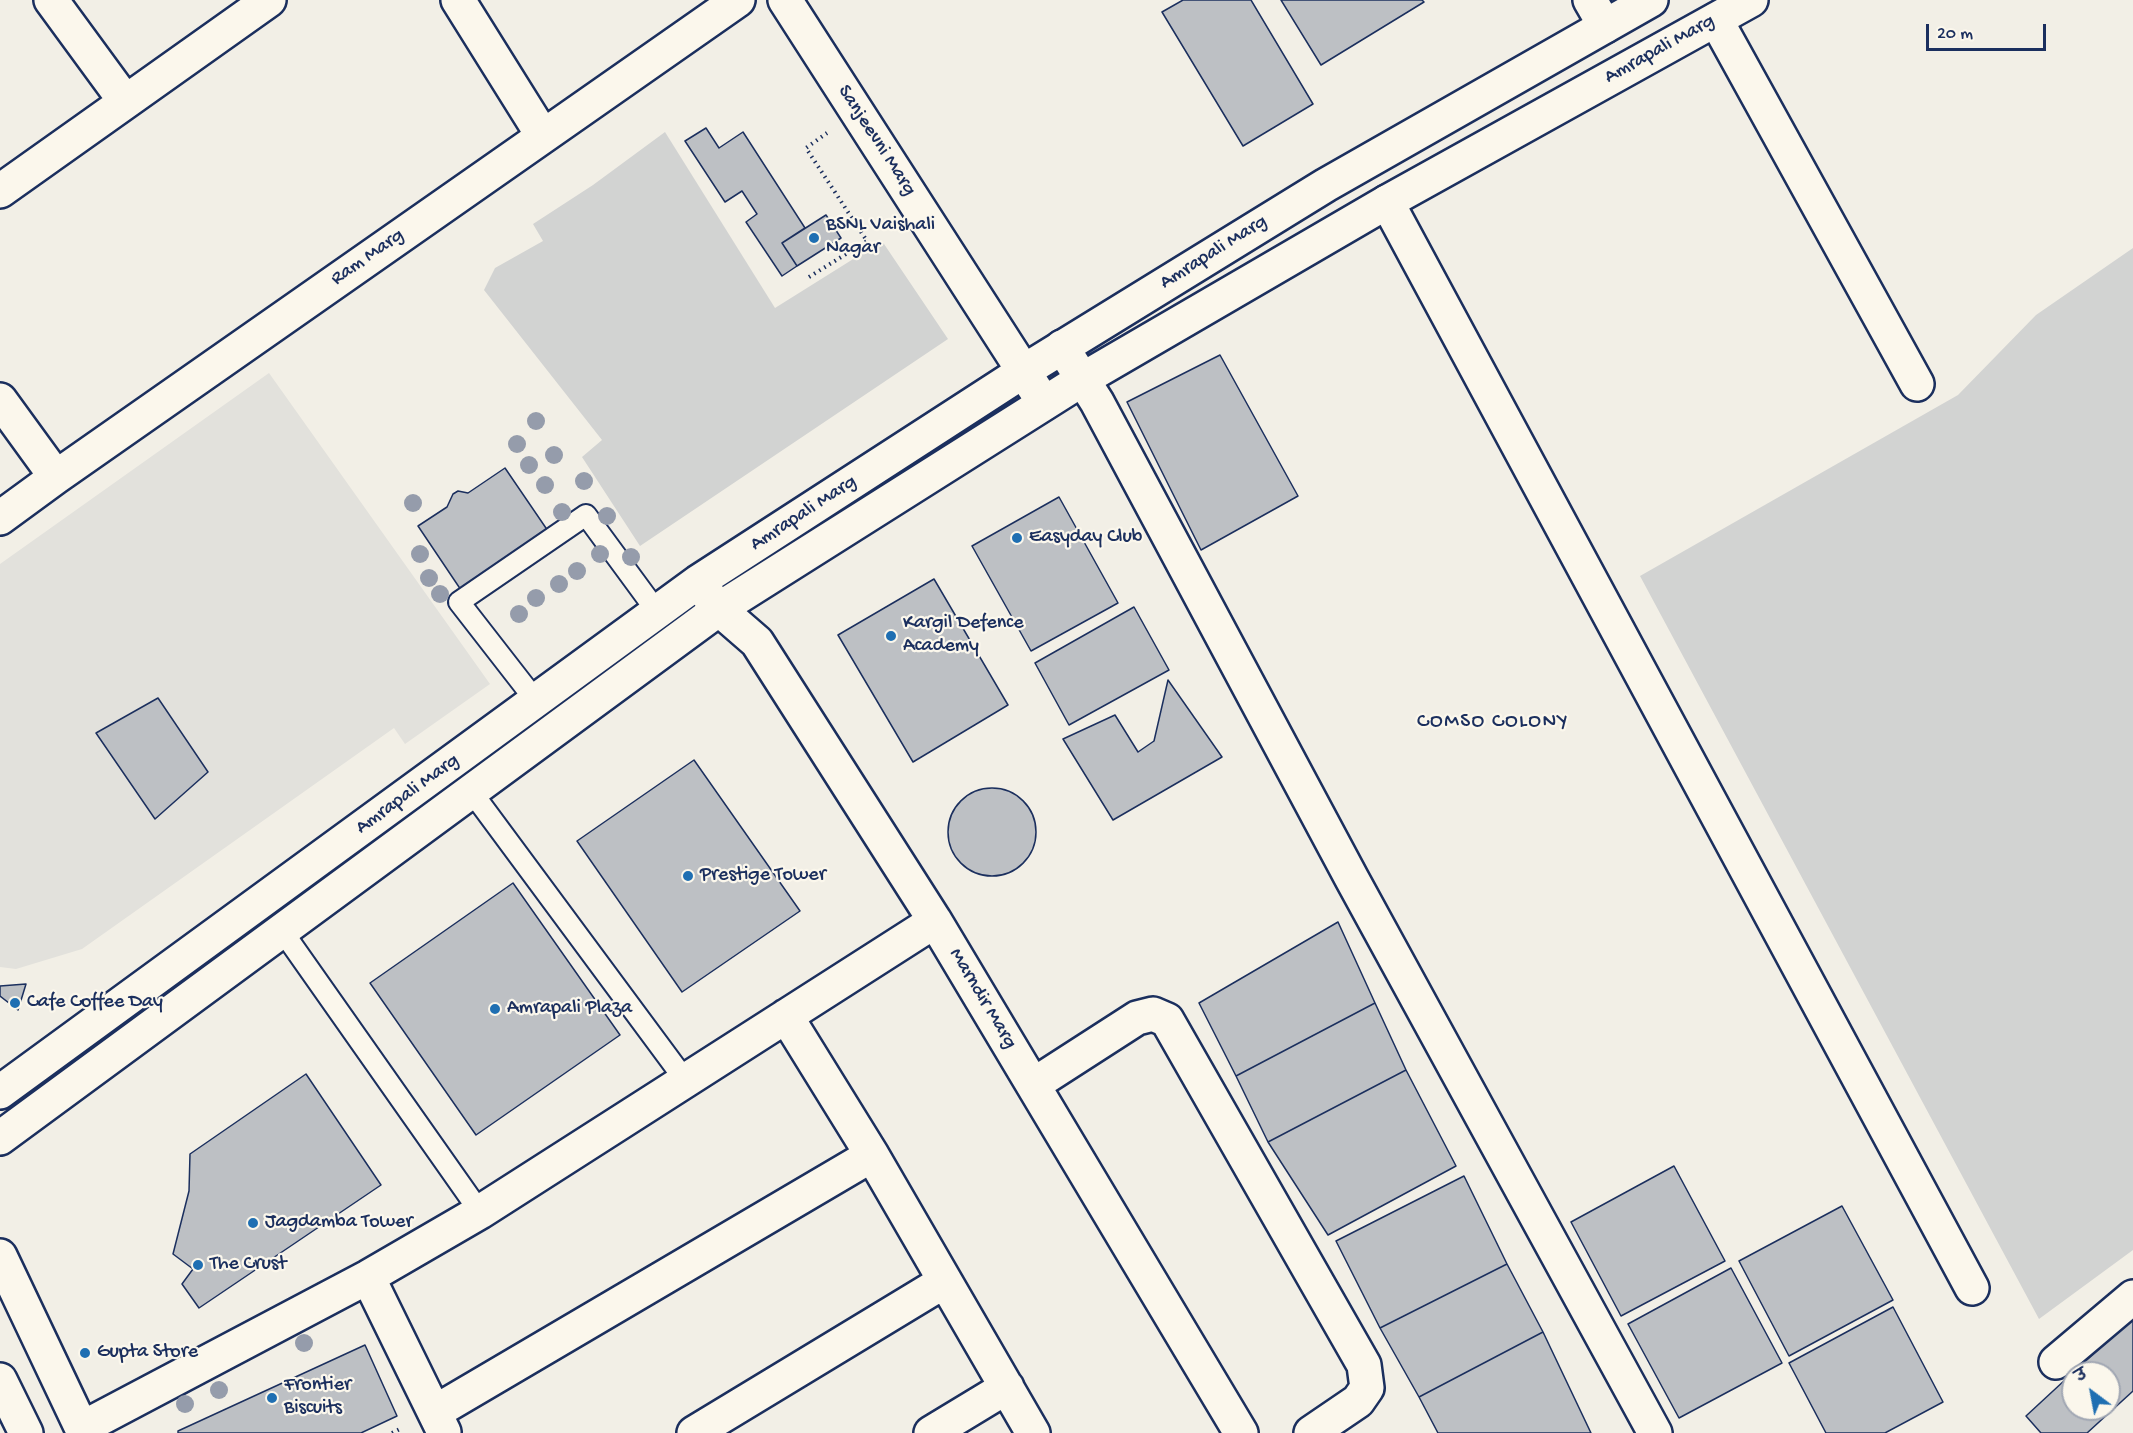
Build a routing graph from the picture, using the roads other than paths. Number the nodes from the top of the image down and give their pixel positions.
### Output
1 (51, 0) edge
2 (269, 0) edge
3 (458, 0) edge
4 (738, 0) edge
5 (785, 0) edge
6 (1651, 0) edge
7 (1750, 0) edge
8 (1598, 13) edge
9 (1716, 20) junction
10 (1629, 68) junction
11 (125, 101) junction
12 (543, 136) junction
13 (0, 191) edge
14 (1387, 202) junction
15 (1062, 347) junction
16 (1023, 371) junction
17 (1083, 379) junction
18 (1917, 384) dead end
19 (0, 400) edge
20 (1044, 403) junction
21 (56, 477) junction
22 (0, 518) edge
23 (698, 582) junction
24 (719, 609) junction
25 (658, 613) junction
26 (536, 701) junction
27 (471, 791) junction
28 (935, 921) junction
29 (283, 932) junction
30 (786, 1016) junction
31 (685, 1080) junction
32 (1033, 1085) junction
33 (0, 1092) edge
34 (0, 1138) edge
35 (872, 1155) junction
36 (480, 1212) junction
37 (0, 1256) edge
38 (368, 1277) junction
39 (945, 1281) junction
40 (1972, 1288) dead end
41 (2133, 1297) edge
42 (2056, 1362) dead end
43 (0, 1380) edge
44 (1007, 1387) junction
45 (440, 1423) edge
46 (83, 1431) edge
47 (26, 1433) edge
48 (694, 1433) edge
49 (931, 1433) edge
50 (1033, 1433) edge
51 (1241, 1433) edge
52 (1311, 1433) edge
53 (1655, 1433) edge

1 - 11 street
2 - 11 street
3 - 12 street
4 - 12 street, Ram Marg
5 - 16 street, Sanjeevni Marg
6 - 8 street, Amrapali Marg
7 - 9 street, Amrapali Marg
8 - 10 street
8 - 15 street, Amrapali Marg
9 - 10 street, Amrapali Marg
9 - 18 street
10 - 14 street, Amrapali Marg
11 - 13 street
12 - 21 street, Ram Marg
14 - 17 street, Amrapali Marg
14 - 40 street
15 - 16 street, Amrapali Marg
15 - 17 street
16 - 20 street, Sanjeevni Marg
16 - 23 street, Amrapali Marg
17 - 20 street, Amrapali Marg
17 - 53 street
19 - 21 street
20 - 24 street, Amrapali Marg
21 - 22 street, Ram Marg
23 - 24 street, Marndir Marg
23 - 25 street, Amrapali Marg
24 - 27 street, Amrapali Marg
24 - 28 street, Marndir Marg
25 - 26 street, Amrapali Marg
25 - 26 lane
26 - 33 street, Amrapali Marg
27 - 29 street, Amrapali Marg
27 - 31 lane
28 - 30 street
28 - 32 street, Marndir Marg
29 - 34 street, Amrapali Marg
29 - 36 lane
30 - 31 street
30 - 35 street
31 - 36 street
32 - 51 street, Marndir Marg
32 - 52 street
35 - 39 street
35 - 45 street
36 - 38 street
37 - 46 street
38 - 45 street
38 - 46 street
39 - 44 street
39 - 48 street
41 - 42 street
43 - 47 street
44 - 49 street
44 - 50 street

